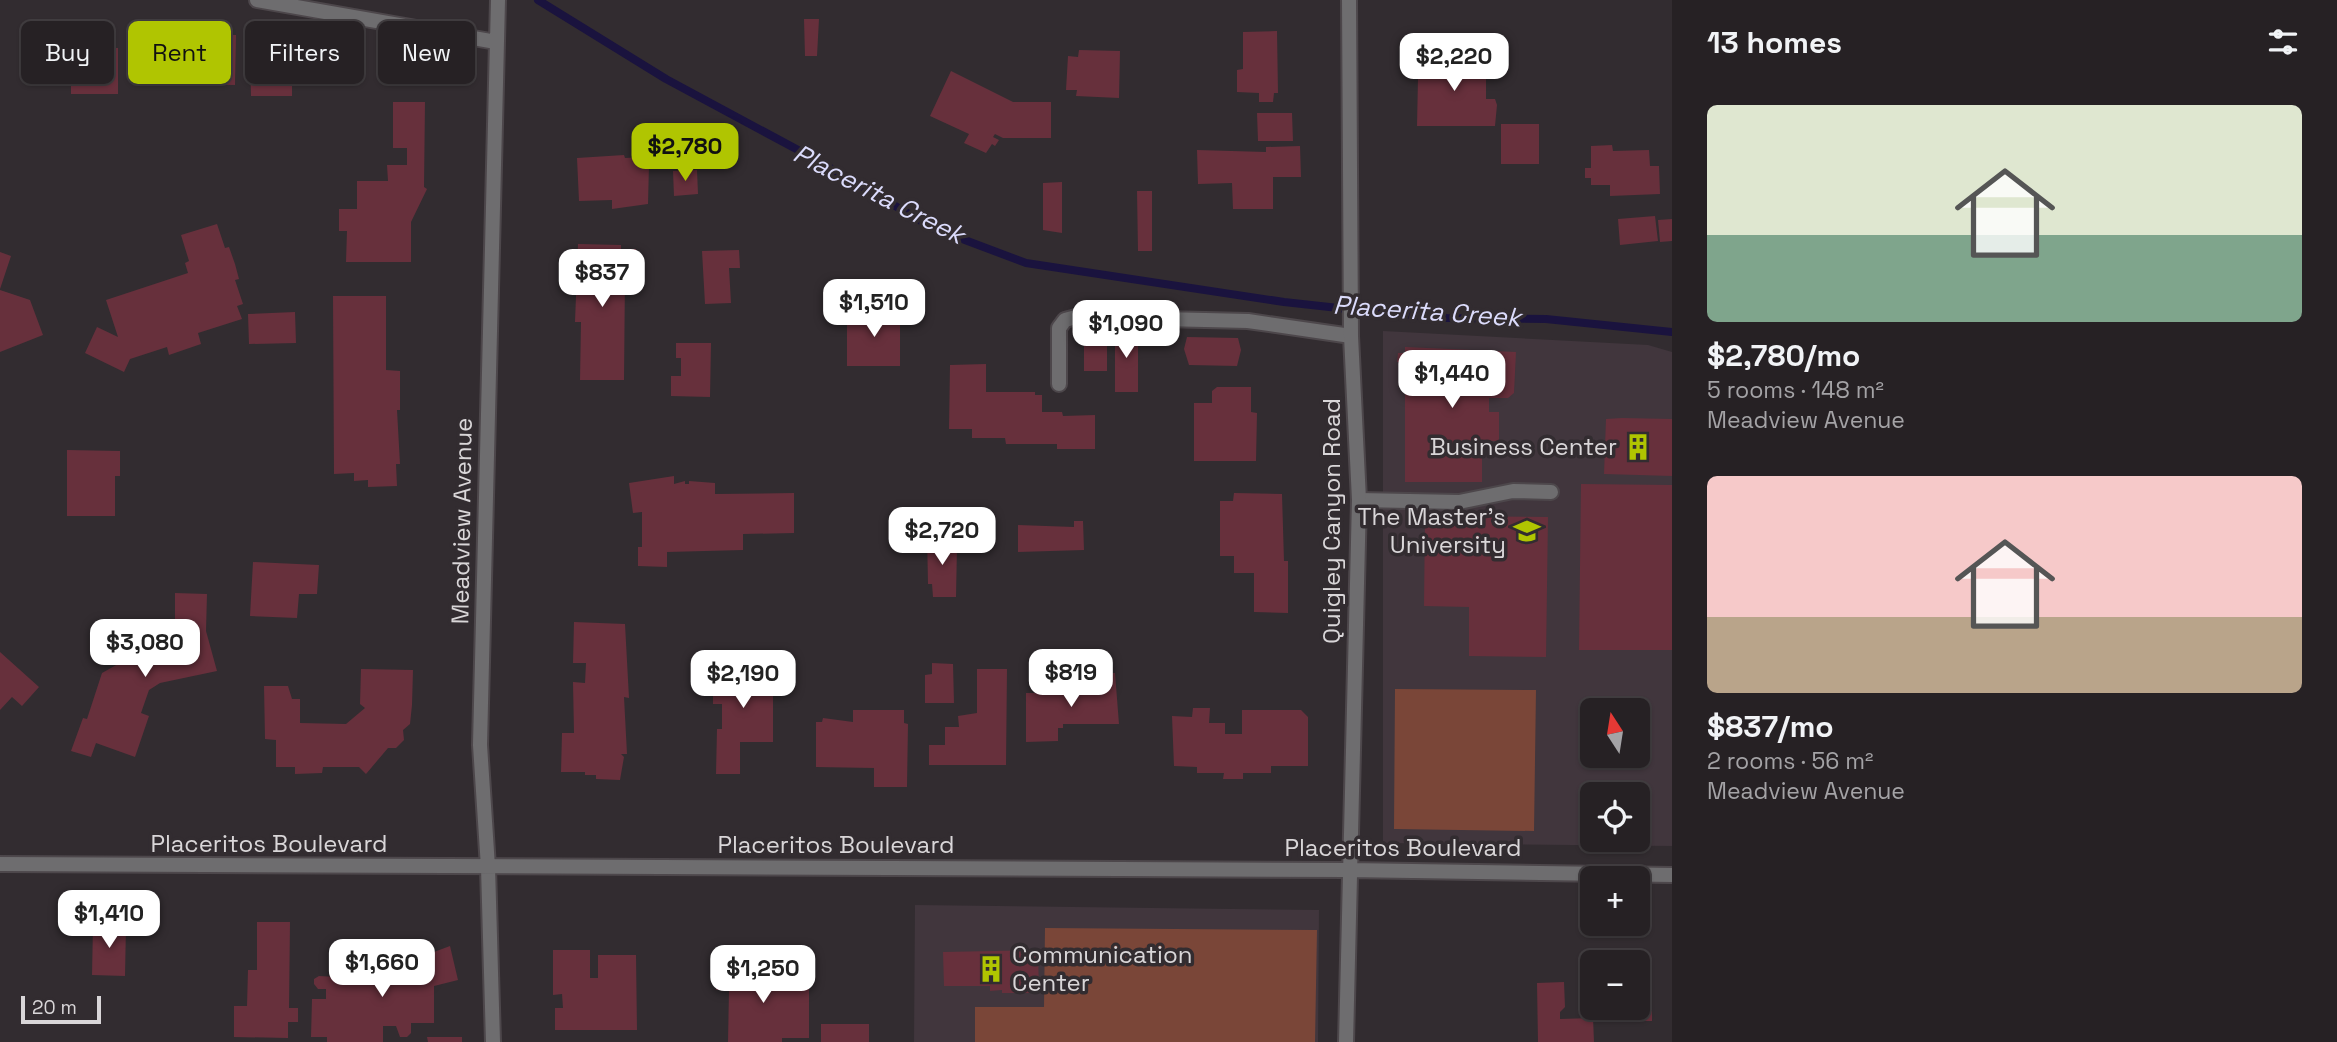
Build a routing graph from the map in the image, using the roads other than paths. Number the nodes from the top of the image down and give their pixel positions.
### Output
1 (257, 0) edge
2 (498, 0) edge
3 (1349, 0) edge
4 (496, 42) junction
5 (1351, 336) junction
6 (1059, 384) dead end
7 (1551, 492) dead end
8 (1359, 500) junction
9 (0, 864) edge
10 (488, 867) junction
11 (1348, 870) junction
12 (1672, 875) edge
13 (493, 1042) edge
14 (1346, 1042) edge

1 - 4 street
2 - 4 street, Meadview Avenue
3 - 5 street, Quigley Canyon Road
4 - 10 street, Meadview Avenue
5 - 6 street
5 - 8 street, Quigley Canyon Road
7 - 8 street
8 - 11 street, Quigley Canyon Road
9 - 10 street, Placeritos Boulevard
10 - 11 street, Placeritos Boulevard
10 - 13 street, Meadview Avenue
11 - 12 street, Placeritos Boulevard
11 - 14 street, Quigley Canyon Road

